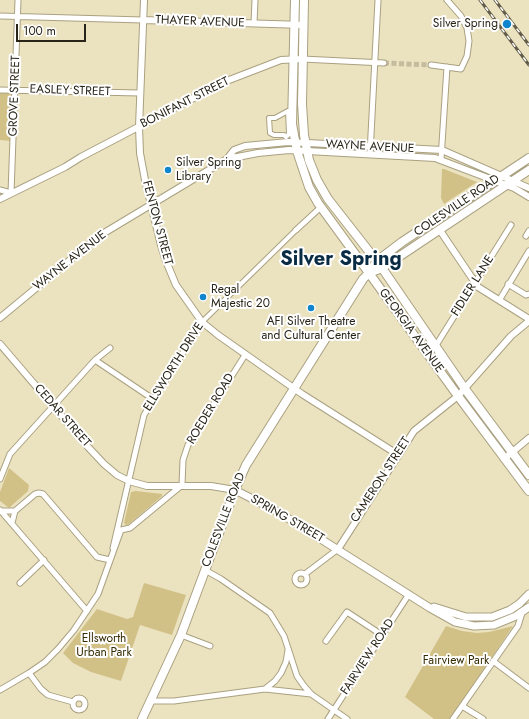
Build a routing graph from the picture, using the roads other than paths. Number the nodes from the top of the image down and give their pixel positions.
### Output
1 (18, 0) edge
2 (144, 0) edge
3 (255, 0) edge
4 (295, 0) edge
5 (304, 0) edge
6 (378, 0) edge
7 (448, 0) edge
8 (0, 16) edge
9 (17, 17) junction
10 (143, 20) junction
11 (254, 23) junction
12 (294, 25) junction
13 (304, 25) junction
14 (293, 58) junction
15 (302, 59) junction
16 (375, 62) junction
17 (384, 63) tunnel mouth
18 (431, 65) tunnel mouth
19 (447, 67) junction
20 (0, 90) edge
21 (15, 90) junction
22 (140, 93) junction
23 (139, 126) junction
24 (270, 133) joint
25 (295, 142) junction
26 (307, 147) junction
27 (371, 147) junction
28 (442, 150) junction
29 (297, 151) junction
30 (370, 154) junction
31 (529, 158) edge
32 (227, 159) junction
33 (441, 159) junction
34 (529, 170) edge
35 (502, 176) junction
36 (494, 181) junction
37 (510, 183) junction
38 (529, 188) edge
39 (0, 190) edge
40 (12, 193) junction
41 (529, 197) edge
42 (0, 199) edge
43 (151, 205) junction
44 (321, 207) junction
45 (511, 225) dead end
46 (439, 229) junction
47 (296, 230) joint
48 (529, 231) edge
49 (526, 236) dead end
50 (529, 251) edge
51 (379, 264) junction
52 (369, 272) junction
53 (476, 280) junction
54 (508, 284) junction
55 (529, 294) edge
56 (500, 299) junction
57 (0, 318) edge
58 (529, 320) edge
59 (202, 322) junction
60 (417, 338) junction
61 (0, 344) edge
62 (435, 347) junction
63 (110, 348) dead end
64 (244, 354) junction
65 (95, 360) junction
66 (446, 362) junction
67 (295, 389) junction
68 (465, 389) junction
69 (458, 396) junction
70 (153, 399) junction
71 (53, 405) junction
72 (529, 438) edge
73 (512, 452) junction
74 (397, 454) junction
75 (504, 459) junction
76 (529, 475) edge
77 (0, 479) edge
78 (129, 481) junction
79 (182, 485) junction
80 (235, 490) junction
81 (529, 491) edge
82 (0, 510) edge
83 (15, 511) junction
84 (12, 523) junction
85 (113, 549) junction
86 (338, 549) junction
87 (44, 560) junction
88 (110, 560) junction
89 (205, 570) junction
90 (305, 574) dead end
91 (20, 583) dead end
92 (409, 594) junction
93 (529, 594) edge
94 (529, 607) edge
95 (87, 611) junction
96 (522, 613) junction
97 (181, 635) junction
98 (382, 635) junction
99 (326, 641) dead end
100 (210, 646) dead end
101 (288, 649) junction
102 (494, 661) junction
103 (29, 673) junction
104 (529, 688) edge
105 (265, 689) junction
106 (0, 690) edge
107 (311, 694) junction
108 (151, 701) junction
109 (73, 702) dead end
110 (462, 706) junction
111 (334, 710) junction
112 (142, 719) edge
113 (328, 719) edge
114 (347, 719) edge
115 (453, 719) edge
116 (483, 719) edge

1 - 9 street, GROVE STREET
2 - 10 street, FENTON STREET
3 - 11 street
4 - 12 main road, GEORGIA AVENUE
5 - 13 main road, GEORGIA AVENUE
6 - 16 street
7 - 19 street
8 - 9 street, THAYER AVENUE
9 - 10 street, THAYER AVENUE
9 - 21 street, GROVE STREET
10 - 11 street, THAYER AVENUE
10 - 22 street, FENTON STREET
11 - 12 street, THAYER AVENUE
12 - 13 street, THAYER AVENUE
12 - 14 main road, GEORGIA AVENUE
13 - 15 main road, GEORGIA AVENUE
14 - 15 street, BONIFANT STREET
14 - 23 street, BONIFANT STREET
14 - 25 main road, GEORGIA AVENUE
15 - 16 street, BONIFANT STREET
15 - 26 main road, GEORGIA AVENUE
16 - 17 street, BONIFANT STREET
16 - 27 street
18 - 19 street
19 - 28 street
20 - 21 street, EASLEY STREET
21 - 22 street, EASLEY STREET
21 - 40 street, GROVE STREET
22 - 23 street, FENTON STREET
23 - 40 street, BONIFANT STREET
23 - 43 street, FENTON STREET
24 - 24 street
25 - 26 street, WAYNE AVENUE
25 - 29 main road, GEORGIA AVENUE
25 - 32 street, WAYNE AVENUE
26 - 27 street, WAYNE AVENUE
26 - 29 street, WAYNE AVENUE
26 - 30 street, WAYNE AVENUE
26 - 51 main road, GEORGIA AVENUE
27 - 28 street, WAYNE AVENUE
27 - 30 street
28 - 33 street
28 - 35 street, WAYNE AVENUE
29 - 32 street, WAYNE AVENUE
29 - 44 main road, GEORGIA AVENUE
30 - 33 street, WAYNE AVENUE
31 - 35 main road, COLESVILLE ROAD
32 - 43 street, WAYNE AVENUE
33 - 36 street, WAYNE AVENUE
34 - 37 main road, COLESVILLE ROAD
35 - 36 main road, COLESVILLE ROAD
35 - 37 street, WAYNE AVENUE
36 - 37 street, WAYNE AVENUE
36 - 51 main road, COLESVILLE ROAD
37 - 38 street
37 - 41 street
37 - 46 main road, COLESVILLE ROAD
39 - 40 street
40 - 42 street, BONIFANT STREET
43 - 57 street, WAYNE AVENUE
43 - 59 street, FENTON STREET
44 - 47 street, ELLSWORTH DRIVE
44 - 52 main road, GEORGIA AVENUE
45 - 53 street, FIDLER LANE
46 - 51 main road, COLESVILLE ROAD
46 - 53 street
47 - 59 street, ELLSWORTH DRIVE
48 - 49 street
50 - 54 street
51 - 52 main road, COLESVILLE ROAD
51 - 62 main road, GEORGIA AVENUE
52 - 60 main road, GEORGIA AVENUE
52 - 67 main road, COLESVILLE ROAD
53 - 56 street
53 - 62 street, FIDLER LANE
54 - 55 street
54 - 56 street
56 - 58 street
58 - 68 street, CAMERON STREET
59 - 64 street, FENTON STREET
59 - 70 street, ELLSWORTH DRIVE
60 - 66 main road
60 - 69 main road, GEORGIA AVENUE
61 - 71 street, CEDAR STREET
62 - 66 main road, GEORGIA AVENUE
63 - 65 street
64 - 67 street, FENTON STREET
64 - 79 street, ROEDER ROAD
65 - 70 street
65 - 71 street
66 - 68 main road, GEORGIA AVENUE
67 - 74 street, FENTON STREET
67 - 80 main road, COLESVILLE ROAD
68 - 69 street, CAMERON STREET
68 - 73 main road, GEORGIA AVENUE
69 - 74 street, CAMERON STREET
69 - 75 main road, GEORGIA AVENUE
70 - 78 street, ELLSWORTH DRIVE
71 - 77 street
71 - 78 street, CEDAR STREET
72 - 73 street
73 - 75 street
73 - 76 main road, GEORGIA AVENUE
74 - 86 street, CAMERON STREET
75 - 81 main road, GEORGIA AVENUE
78 - 79 street, SPRING STREET
78 - 85 street, ELLSWORTH DRIVE
79 - 80 street, SPRING STREET
79 - 85 street, ELLSWORTH DRIVE
80 - 86 main road, SPRING STREET
80 - 89 main road, COLESVILLE ROAD
82 - 83 street
82 - 84 street
83 - 84 street
83 - 88 street
84 - 87 street
85 - 88 street, ELLSWORTH DRIVE
86 - 90 street, CAMERON STREET
86 - 92 main road, SPRING STREET
87 - 91 street
87 - 95 street
88 - 95 street, ELLSWORTH DRIVE
89 - 97 main road, COLESVILLE ROAD
89 - 101 street
92 - 93 main road, SPRING STREET
92 - 96 main road, SPRING STREET
92 - 98 street, FAIRVIEW ROAD
94 - 96 main road, SPRING STREET
95 - 103 street, ELLSWORTH DRIVE
96 - 102 street
97 - 100 street
97 - 108 main road, COLESVILLE ROAD
98 - 99 street
98 - 111 street, FAIRVIEW ROAD
101 - 105 street
101 - 107 street
102 - 104 street
102 - 110 street
103 - 106 street, ELLSWORTH DRIVE
103 - 109 street
105 - 107 street
105 - 108 street
107 - 111 street
108 - 112 main road, COLESVILLE ROAD
110 - 115 street
110 - 116 street
111 - 113 street, FAIRVIEW ROAD
111 - 114 street

